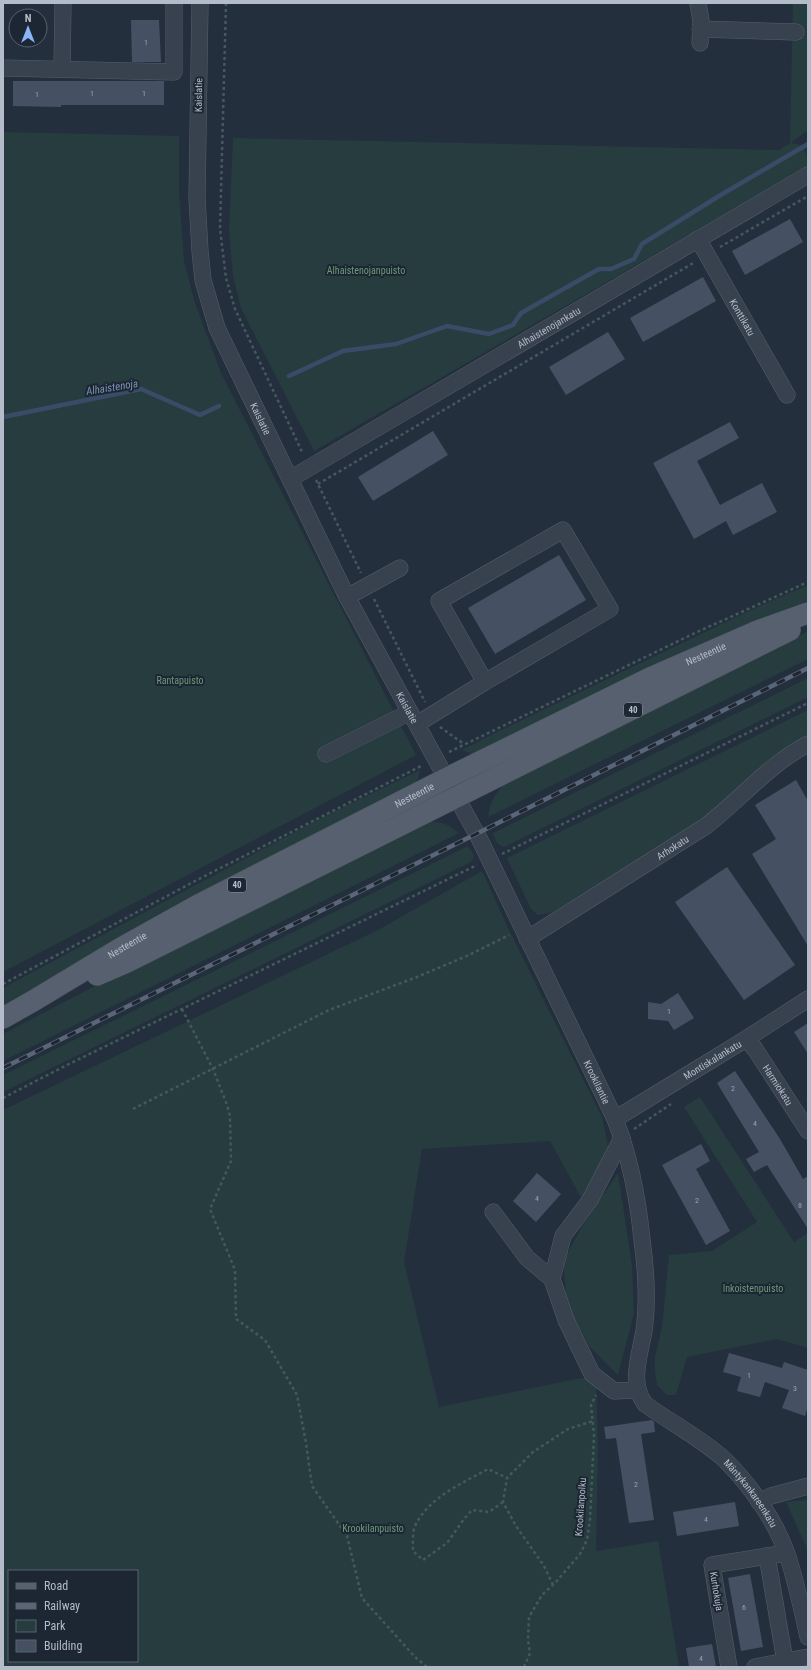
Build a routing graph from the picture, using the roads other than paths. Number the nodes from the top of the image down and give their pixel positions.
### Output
1 (64, 3) edge
2 (174, 3) edge
3 (200, 3) edge
4 (698, 3) edge
5 (796, 32) dead end
6 (3, 68) edge
7 (62, 69) junction
8 (808, 175) edge
9 (698, 239) junction
10 (786, 395) dead end
11 (290, 479) junction
12 (400, 568) dead end
13 (347, 596) junction
14 (808, 613) edge
15 (808, 621) edge
16 (484, 682) junction
17 (414, 718) junction
18 (808, 744) edge
19 (326, 754) dead end
20 (446, 778) junction
21 (457, 798) junction
22 (525, 934) junction
23 (808, 999) edge
24 (33, 1001) junction
25 (3, 1018) edge
26 (746, 1039) junction
27 (615, 1119) junction
28 (808, 1131) edge
29 (622, 1138) junction
30 (493, 1212) dead end
31 (552, 1279) junction
32 (638, 1390) junction
33 (808, 1486) edge
34 (759, 1502) junction
35 (786, 1553) junction
36 (768, 1556) junction
37 (808, 1637) edge
38 (808, 1657) edge
39 (786, 1664) edge
40 (729, 1667) edge
41 (755, 1667) edge

1 - 7 street
2 - 7 street
3 - 11 street, Kaislatie
4 - 5 street
6 - 7 street
8 - 9 street, Alhaistenojankatu
9 - 10 street, Konttikatu
9 - 11 street, Alhaistenojankatu
11 - 13 street, Kaislatie
12 - 13 street
13 - 17 street, Kaislatie
14 - 20 main road, Nesteentie / 40
15 - 21 main road, Nesteentie / 40
16 - 16 street
16 - 17 street
17 - 19 street
17 - 20 street, Kaislatie
18 - 22 street, Arhokatu
20 - 21 street, Kaislatie
20 - 24 main road, Nesteentie / 40
21 - 22 street, Krookilantie
21 - 24 main road, Nesteentie / 40
22 - 27 street, Krookilantie
23 - 26 street, Montiskalankatu
24 - 25 main road, Nesteentie / 40
26 - 27 street, Montiskalankatu
26 - 28 street, Harmiokatu
27 - 29 street, Krookilantie
29 - 31 street
29 - 32 street, Krookilantie
30 - 31 street
31 - 32 street
32 - 34 street, Mäntykankareenkatu
33 - 34 street
34 - 35 street, Mäntykankareenkatu
35 - 36 street, Kurhokuja
35 - 37 street, Mäntykankareenkatu
36 - 39 street
36 - 40 street, Kurhokuja
38 - 39 street
39 - 41 street

